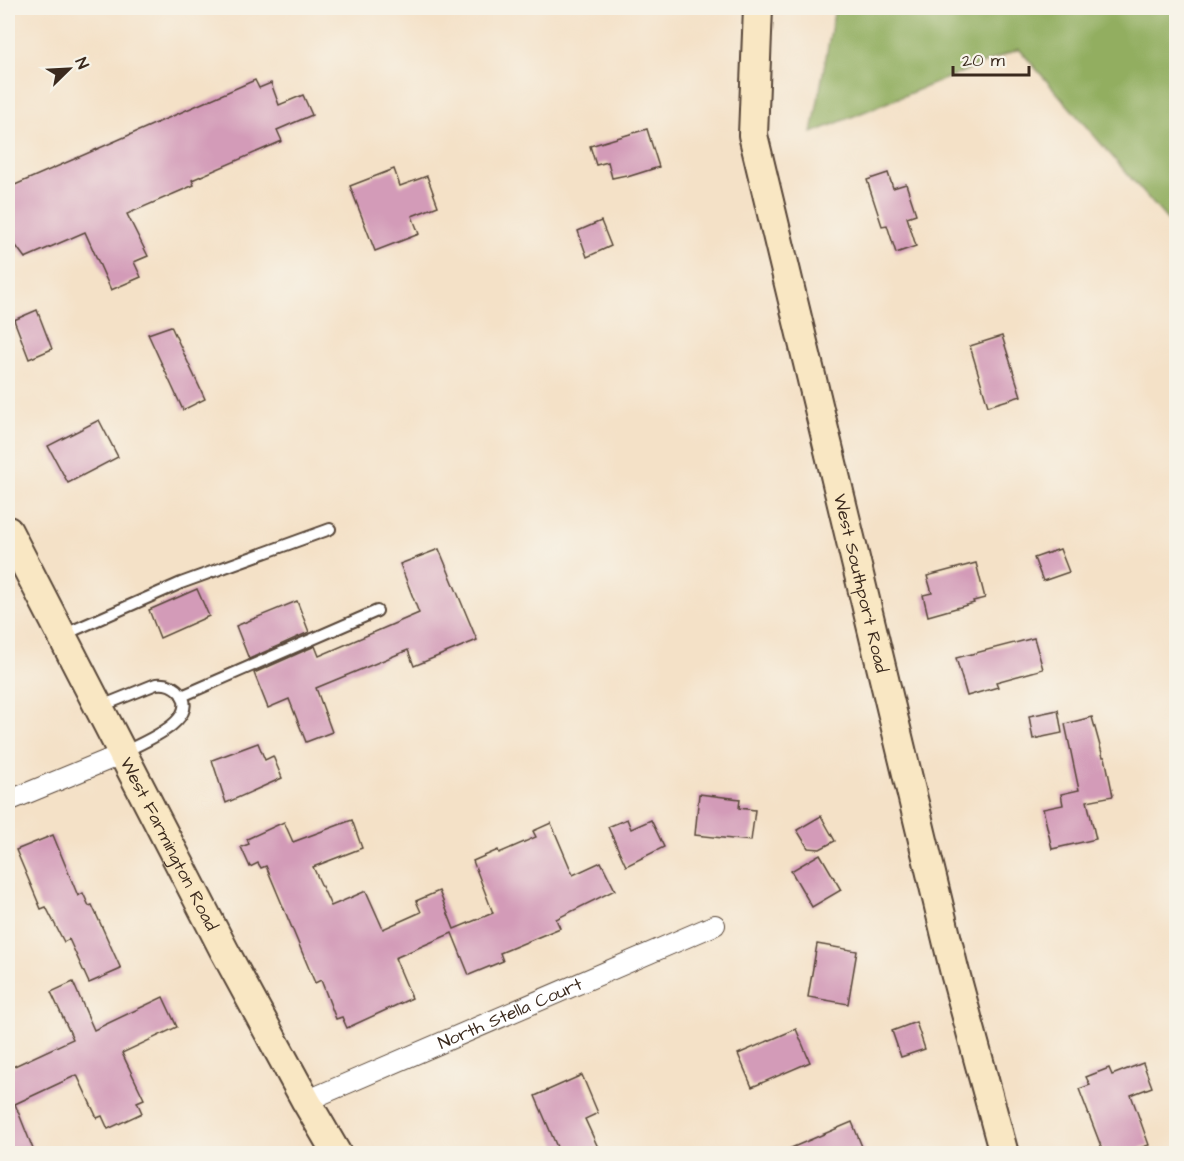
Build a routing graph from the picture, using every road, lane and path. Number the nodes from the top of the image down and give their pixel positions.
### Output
1 (758, 8) edge
2 (330, 529) dead end
3 (8, 531) edge
4 (377, 611) dead end
5 (61, 635) junction
6 (182, 696) junction
7 (98, 707) junction
8 (122, 754) junction
9 (8, 801) edge
10 (715, 925) dead end
11 (306, 1101) junction
12 (337, 1154) edge
13 (1004, 1154) edge

1 - 13 main road, West Southport Road
2 - 5 lane
3 - 5 main road, West Farmington Road
4 - 6 lane
5 - 7 main road, West Farmington Road
6 - 7 lane
6 - 8 lane
7 - 8 main road, West Farmington Road
8 - 9 street
8 - 11 main road, West Farmington Road
10 - 11 street, North Stella Court
11 - 12 main road, West Farmington Road

